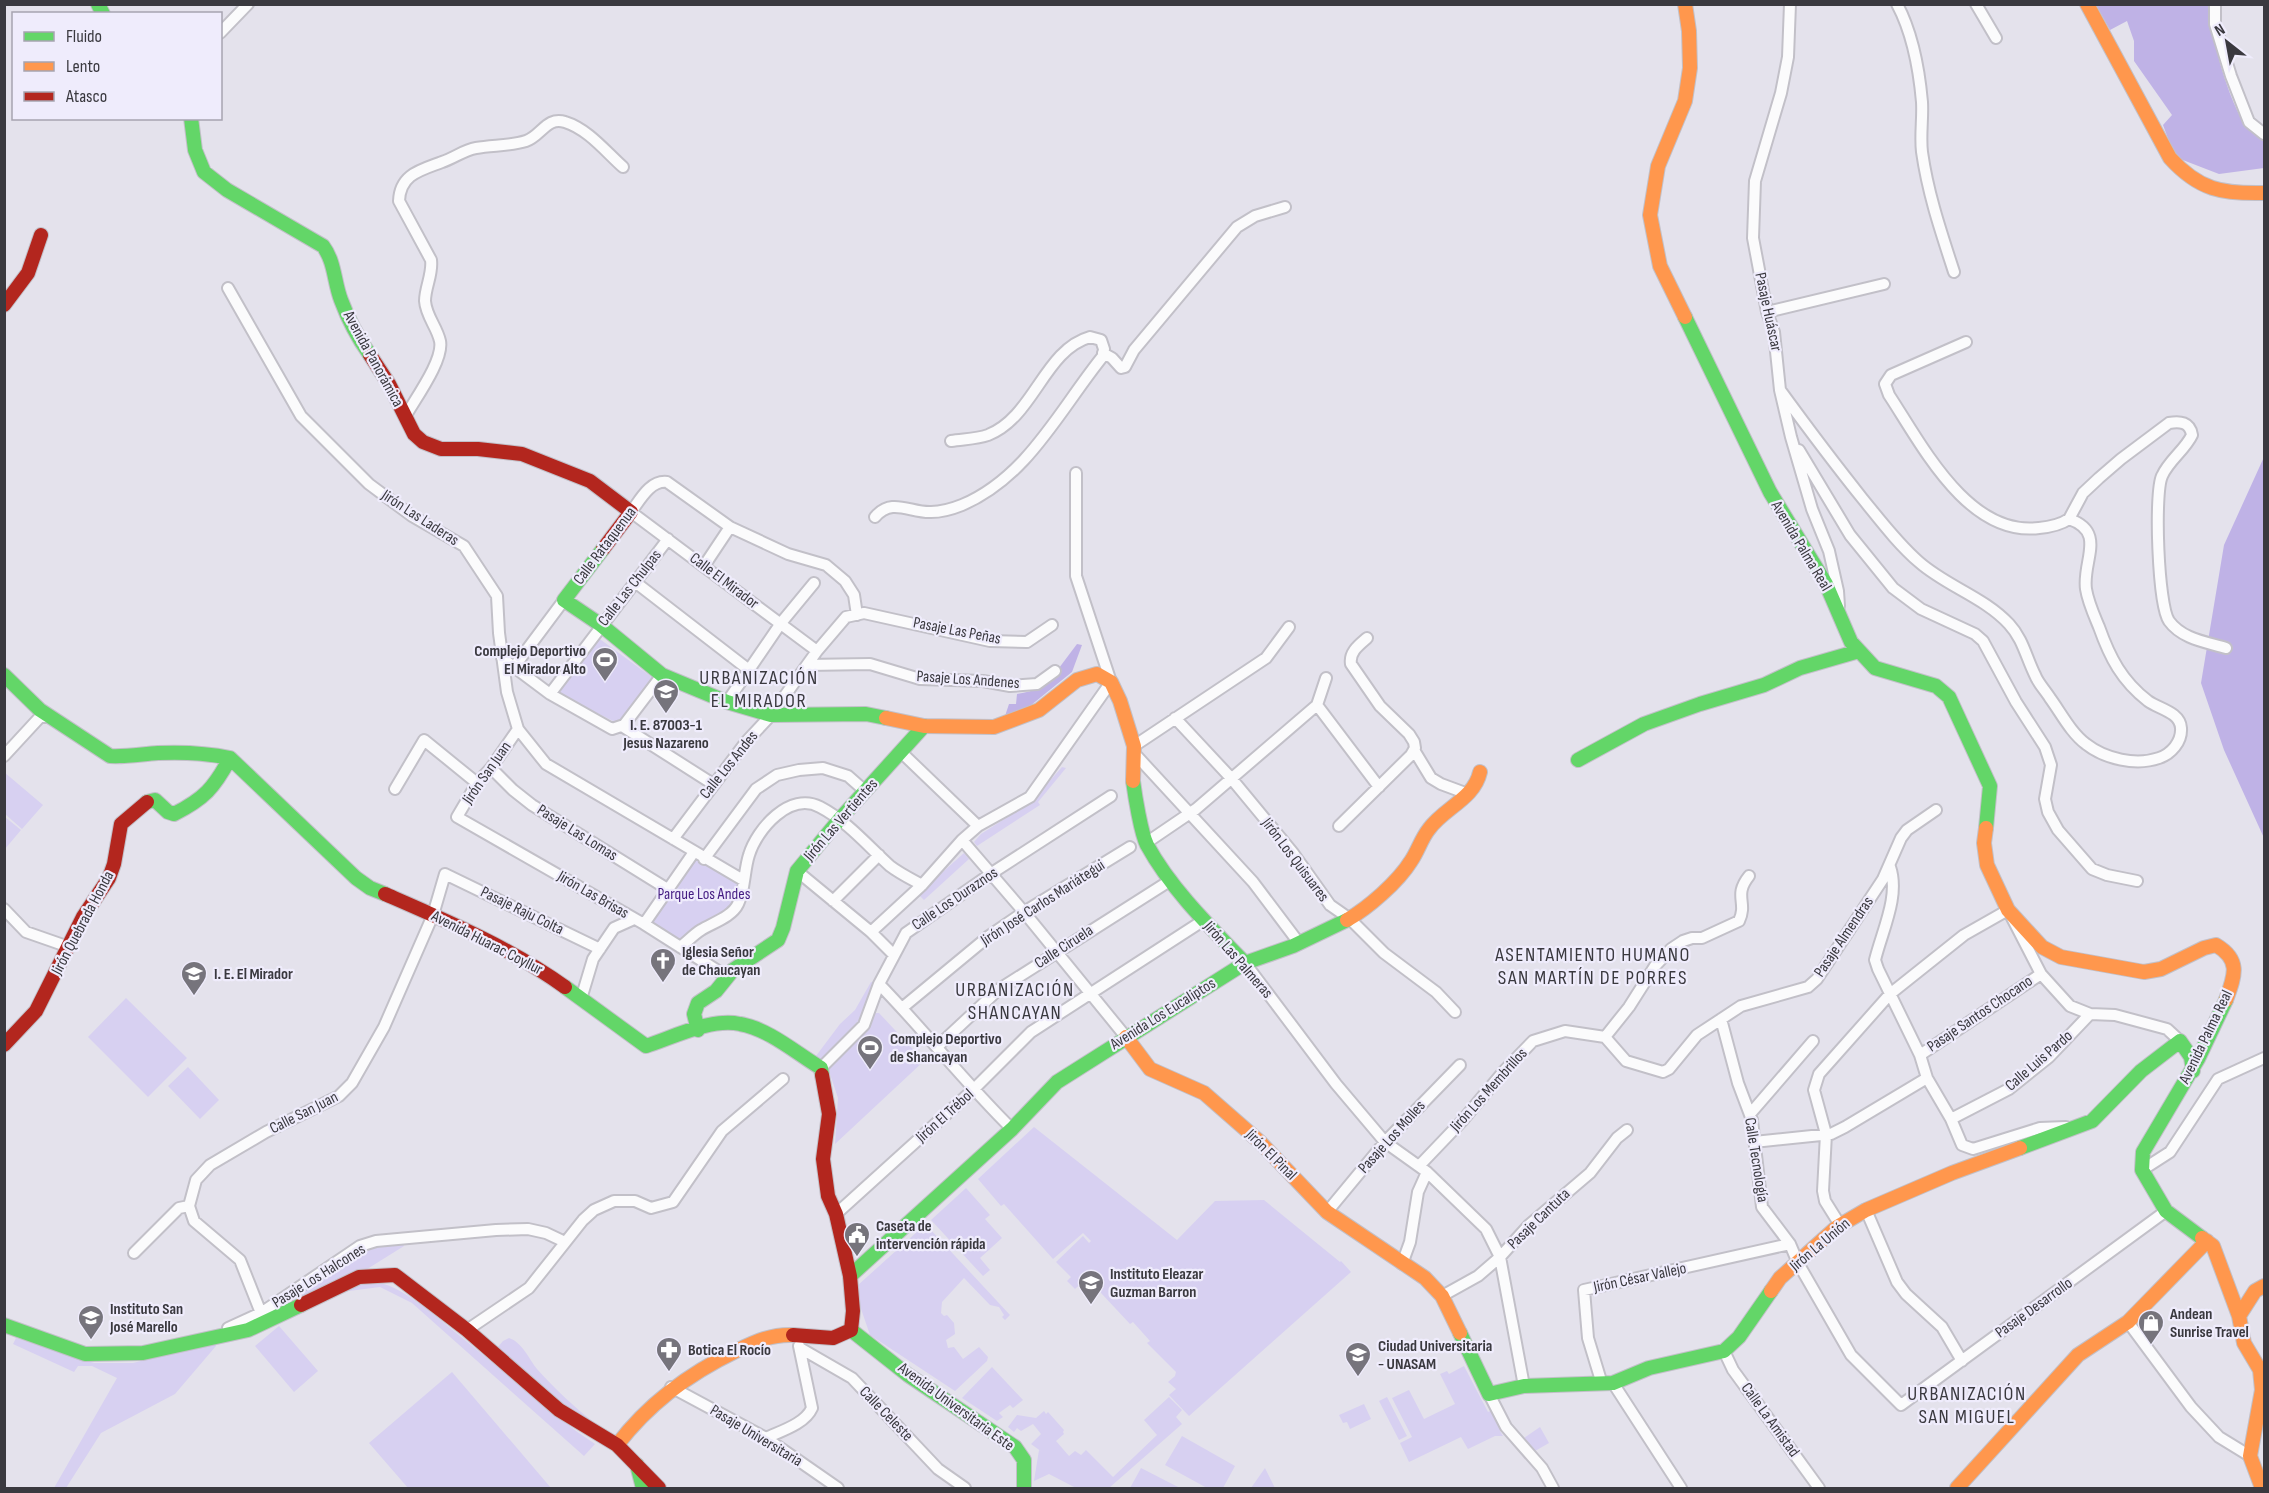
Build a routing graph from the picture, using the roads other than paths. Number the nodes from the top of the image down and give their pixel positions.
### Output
1 (248, 4) edge
2 (1685, 4) edge
3 (1790, 4) edge
4 (1897, 4) edge
5 (1976, 4) edge
6 (2087, 4) edge
7 (2215, 4) edge
8 (222, 31) edge
9 (1996, 38) dead end
10 (192, 120) edge
11 (2265, 134) edge
12 (623, 167) dead end
13 (2265, 193) edge
14 (1285, 207) dead end
15 (41, 235) dead end
16 (1954, 272) dead end
17 (1884, 284) dead end
18 (228, 288) dead end
19 (4, 305) edge
20 (1767, 312) junction
21 (1966, 342) dead end
22 (1104, 353) junction
23 (1780, 390) junction
24 (405, 417) junction
25 (1791, 436) junction
26 (951, 441) dead end
27 (1076, 473) dead end
28 (631, 512) junction
29 (875, 517) dead end
30 (2069, 519) junction
31 (730, 527) junction
32 (668, 539) junction
33 (704, 566) junction
34 (635, 582) junction
35 (814, 583) dead end
36 (564, 600) junction
37 (857, 615) junction
38 (1839, 616) junction
39 (781, 623) junction
40 (601, 625) junction
41 (1052, 625) dead end
42 (1289, 627) dead end
43 (1366, 638) dead end
44 (2226, 648) dead end
45 (817, 651) junction
46 (1859, 651) junction
47 (502, 658) junction
48 (807, 665) junction
49 (514, 667) junction
50 (749, 670) junction
51 (1055, 671) dead end
52 (4, 675) edge
53 (662, 675) junction
54 (1326, 678) dead end
55 (1111, 682) junction
56 (550, 694) junction
57 (727, 702) junction
58 (1317, 705) junction
59 (771, 715) junction
60 (46, 717) junction
61 (1175, 718) junction
62 (622, 726) junction
63 (924, 726) junction
64 (518, 729) junction
65 (1134, 749) junction
66 (1414, 750) junction
67 (901, 752) junction
68 (4, 756) edge
69 (230, 758) junction
70 (1578, 759) dead end
71 (491, 768) junction
72 (1480, 772) dead end
73 (1231, 778) junction
74 (477, 783) junction
75 (713, 784) junction
76 (1379, 787) junction
77 (395, 789) dead end
78 (865, 791) junction
79 (1468, 794) junction
80 (1111, 796) dead end
81 (1936, 810) dead end
82 (1189, 814) junction
83 (457, 817) joint
84 (839, 820) junction
85 (978, 826) junction
86 (1339, 826) dead end
87 (673, 839) junction
88 (962, 840) junction
89 (1146, 843) junction
90 (1130, 847) dead end
91 (694, 852) junction
92 (879, 855) junction
93 (704, 859) junction
94 (1890, 867) junction
95 (797, 871) junction
96 (992, 873) junction
97 (445, 874) joint
98 (1749, 876) dead end
99 (743, 880) junction
100 (1171, 880) junction
101 (2137, 881) dead end
102 (922, 885) junction
103 (669, 890) junction
104 (833, 901) junction
105 (4, 909) edge
106 (2007, 910) junction
107 (1024, 912) junction
108 (433, 915) junction
109 (1350, 919) junction
110 (1204, 920) junction
111 (639, 921) junction
112 (871, 932) junction
113 (1299, 943) junction
114 (69, 947) junction
115 (680, 947) junction
116 (600, 949) junction
117 (1057, 951) junction
118 (894, 955) junction
119 (1245, 963) junction
120 (2041, 974) junction
121 (726, 976) junction
122 (879, 984) junction
123 (1092, 994) junction
124 (1890, 994) junction
125 (581, 999) junction
126 (902, 1008) junction
127 (1455, 1012) dead end
128 (2090, 1014) junction
129 (1721, 1019) junction
130 (698, 1030) junction
131 (1605, 1036) junction
132 (1126, 1037) junction
133 (1813, 1041) dead end
134 (2180, 1041) junction
135 (4, 1045) edge
136 (938, 1046) junction
137 (1920, 1055) junction
138 (2265, 1058) edge
139 (1460, 1065) dead end
140 (822, 1068) junction
141 (2193, 1071) junction
142 (1927, 1078) junction
143 (783, 1079) dead end
144 (973, 1090) junction
145 (1750, 1114) junction
146 (1951, 1119) junction
147 (2075, 1127) junction
148 (1012, 1129) junction
149 (1627, 1130) dead end
150 (1826, 1134) junction
151 (1385, 1142) junction
152 (1754, 1142) junction
153 (1423, 1169) junction
154 (2142, 1170) junction
155 (189, 1206) junction
156 (1866, 1210) junction
157 (2166, 1211) junction
158 (1327, 1212) junction
159 (836, 1214) junction
160 (1840, 1225) junction
161 (2207, 1240) junction
162 (565, 1242) junction
163 (1790, 1244) junction
164 (134, 1253) dead end
165 (1500, 1257) junction
166 (1798, 1263) junction
167 (1402, 1264) junction
168 (850, 1276) junction
169 (2265, 1286) edge
170 (1442, 1296) junction
171 (261, 1313) junction
172 (2240, 1316) junction
173 (2128, 1322) junction
174 (4, 1325) edge
175 (467, 1330) junction
176 (851, 1330) junction
177 (798, 1342) junction
178 (186, 1345) junction
179 (1724, 1351) junction
180 (1962, 1361) junction
181 (1607, 1384) junction
182 (1524, 1386) junction
183 (671, 1387) junction
184 (1489, 1394) junction
185 (1901, 1404) joint
186 (766, 1438) junction
187 (617, 1445) junction
188 (2250, 1456) junction
189 (641, 1469) junction
190 (643, 1488) edge
191 (659, 1488) edge
192 (838, 1488) edge
193 (965, 1488) edge
194 (1024, 1488) edge
195 (1553, 1488) edge
196 (1681, 1488) edge
197 (1819, 1488) edge
198 (1957, 1488) edge
199 (2262, 1488) edge

1 - 8 street
2 - 38 main road, Avenida Palma Real
3 - 20 street, Pasaje Huáscar
4 - 16 street
5 - 9 street
6 - 13 main road
7 - 11 street
10 - 24 main road, Avenida Panorámica
12 - 24 street
14 - 22 street
15 - 19 main road
17 - 20 street
18 - 47 street, Jirón Las Laderas
20 - 23 street, Pasaje Huáscar
21 - 30 street
22 - 26 street
22 - 29 street
23 - 25 street, Pasaje Huáscar
23 - 30 street
24 - 28 main road, Avenida Panorámica
25 - 38 street, Pasaje Huáscar
25 - 101 street
27 - 55 street, Jirón Las Palmeras
28 - 31 street, Calle Rataquenua
28 - 32 street, Calle El Mirador
28 - 36 main road, Calle Rataquenua
30 - 44 street
31 - 33 street
31 - 37 street
32 - 33 street, Calle El Mirador
32 - 34 street, Calle Las Chulpas
33 - 39 street, Calle El Mirador
34 - 40 street, Calle Las Chulpas
34 - 50 street
35 - 39 street
36 - 40 main road
36 - 49 street
37 - 41 street, Pasaje Las Peñas
37 - 45 street, Calle Los Andes
38 - 46 main road, Avenida Palma Real
39 - 45 street, Calle El Mirador
39 - 50 street
40 - 53 main road
40 - 56 street, Calle Las Chulpas
42 - 61 street
43 - 66 street
45 - 48 street, Calle Los Andes
46 - 70 main road
46 - 106 main road, Avenida Palma Real
47 - 49 street
47 - 64 street, Jirón Las Laderas
48 - 51 street, Pasaje Los Andenes
48 - 59 street, Calle Los Andes
49 - 56 street
50 - 57 street
52 - 60 main road
53 - 57 main road
53 - 62 street
54 - 58 street
55 - 63 main road
55 - 65 main road, Jirón Las Palmeras
55 - 85 street
56 - 62 street
57 - 59 main road
58 - 73 street
58 - 76 street
59 - 63 main road
59 - 75 street, Calle Los Andes
60 - 68 street
60 - 69 main road
61 - 65 street
61 - 73 street, Jirón Los Quisuares
62 - 75 street
63 - 67 main road, Jirón Las Vertientes
64 - 71 street, Jirón San Juan
64 - 87 street, Jirón Las Laderas
65 - 82 street
65 - 89 main road, Jirón Las Palmeras
66 - 76 street
66 - 79 street
67 - 78 main road, Jirón Las Vertientes
67 - 85 street
69 - 108 main road, Avenida Huarac Coyllur
69 - 114 main road, Jirón Quebrada Honda
71 - 74 street, Jirón San Juan
71 - 103 street, Pasaje Las Lomas
72 - 79 main road, Avenida Los Eucaliptos
73 - 82 street
73 - 109 street, Jirón Los Quisuares
74 - 77 street
74 - 83 street, Jirón San Juan
75 - 87 street, Calle Los Andes
76 - 86 street
78 - 84 main road, Jirón Las Vertientes
78 - 93 street
79 - 109 main road, Avenida Los Eucaliptos
80 - 96 street, Calle Los Duraznos
81 - 94 street
82 - 89 street
82 - 113 street
83 - 111 street, Jirón Las Brisas
84 - 92 street
84 - 95 main road, Jirón Las Vertientes
84 - 99 street
85 - 88 street
87 - 91 street, Jirón Las Laderas
88 - 96 street, Jirón El Pinal
88 - 102 street
89 - 100 main road, Jirón Las Palmeras
90 - 107 street, Jirón José Carlos Mariátegui
91 - 93 street, Jirón Las Laderas
91 - 103 street
92 - 102 street
92 - 104 street
93 - 99 street, Jirón Las Laderas
94 - 124 street
94 - 129 street, Pasaje Almendras
95 - 104 street
95 - 121 main road, Jirón Las Vertientes
96 - 107 street, Jirón El Pinal
96 - 118 street, Calle Los Duraznos
97 - 108 street, Calle San Juan
97 - 116 street, Pasaje Raju Colta
98 - 131 street
99 - 115 street
100 - 110 main road, Jirón Las Palmeras
100 - 117 street, Calle Ciruela
102 - 112 street
103 - 111 street
104 - 112 street
105 - 114 street
106 - 120 street
106 - 124 street
106 - 141 main road, Avenida Palma Real
107 - 117 street, Jirón El Pinal
107 - 126 street, Jirón José Carlos Mariátegui
108 - 125 main road, Avenida Huarac Coyllur
108 - 155 street, Calle San Juan
109 - 113 main road, Avenida Los Eucaliptos
109 - 127 street, Jirón Los Quisuares
110 - 119 main road, Jirón Las Palmeras
110 - 123 street, Jirón El Trébol
111 - 115 street, Jirón Las Brisas
111 - 116 street
112 - 118 street
113 - 119 main road, Avenida Los Eucaliptos
114 - 135 main road, Jirón Quebrada Honda
115 - 121 street, Jirón Las Brisas
116 - 125 street
117 - 123 street, Jirón El Pinal
117 - 136 street, Calle Ciruela
118 - 122 street, Calle Los Duraznos
119 - 132 main road, Avenida Los Eucaliptos
119 - 151 street, Jirón Las Palmeras
120 - 128 street
120 - 137 street, Pasaje Santos Chocano
121 - 130 main road, Jirón Las Vertientes
122 - 126 street
122 - 140 street, Calle Los Duraznos
123 - 132 street, Jirón El Pinal
123 - 144 street, Jirón El Trébol
124 - 137 street
124 - 150 street
125 - 130 main road, Avenida Huarac Coyllur
126 - 136 street
128 - 134 street
128 - 146 street, Calle Luis Pardo
129 - 131 street, Pasaje Almendras
129 - 145 street, Calle Tecnología
130 - 140 main road, Avenida Huarac Coyllur
131 - 153 street, Jirón Los Membrillos
132 - 148 main road, Avenida Los Eucaliptos
132 - 158 main road, Jirón El Pinal
133 - 145 street
134 - 141 main road
134 - 147 main road, Jirón La Unión
136 - 144 street
137 - 142 street
138 - 154 street
139 - 151 street, Pasaje Los Molles
140 - 159 main road
141 - 154 main road, Avenida Palma Real
142 - 146 street
142 - 150 street
143 - 162 street
144 - 148 street
144 - 159 street, Jirón El Trébol
145 - 152 street, Calle Tecnología
146 - 147 street
147 - 156 main road, Jirón La Unión
148 - 168 main road, Avenida Los Eucaliptos
149 - 165 street, Pasaje Cantuta
150 - 152 street
150 - 160 street
151 - 153 street, Jirón Las Palmeras
151 - 158 street, Pasaje Los Molles
152 - 163 street, Calle Tecnología
153 - 165 street, Jirón Las Palmeras
153 - 167 street
154 - 157 main road
155 - 164 street
155 - 171 street
156 - 160 main road, Jirón La Unión
156 - 180 street
157 - 161 main road
157 - 180 street, Pasaje Desarrollo
158 - 167 main road, Jirón El Pinal
159 - 168 main road
160 - 166 main road, Jirón La Unión
161 - 172 main road
161 - 173 main road
162 - 171 street, Pasaje Los Halcones
162 - 175 street
163 - 166 street, Calle Tecnología
163 - 181 street, Jirón César Vallejo
165 - 170 street, Pasaje Cantuta
165 - 182 street, Jirón Las Palmeras
166 - 179 main road, Jirón La Unión
166 - 185 street, Calle Tecnología
167 - 170 main road, Jirón El Pinal
168 - 176 main road
169 - 172 main road
170 - 184 main road, Jirón El Pinal
171 - 178 street, Pasaje Los Halcones
172 - 188 main road
173 - 188 street
173 - 198 main road
174 - 178 main road
175 - 178 main road
175 - 187 main road
176 - 177 main road
176 - 194 main road, Avenida Universitaria Este
177 - 183 main road
177 - 186 street
177 - 193 street, Calle Celeste
179 - 181 main road
179 - 197 street, Calle La Amistad
180 - 185 street, Pasaje Desarrollo
181 - 182 main road
181 - 196 street, Jirón César Vallejo
182 - 184 main road
183 - 186 street, Pasaje Universitaria
183 - 187 main road
184 - 195 street, Jirón El Pinal
186 - 192 street, Pasaje Universitaria
187 - 189 main road
188 - 199 main road
189 - 190 main road
189 - 191 main road

